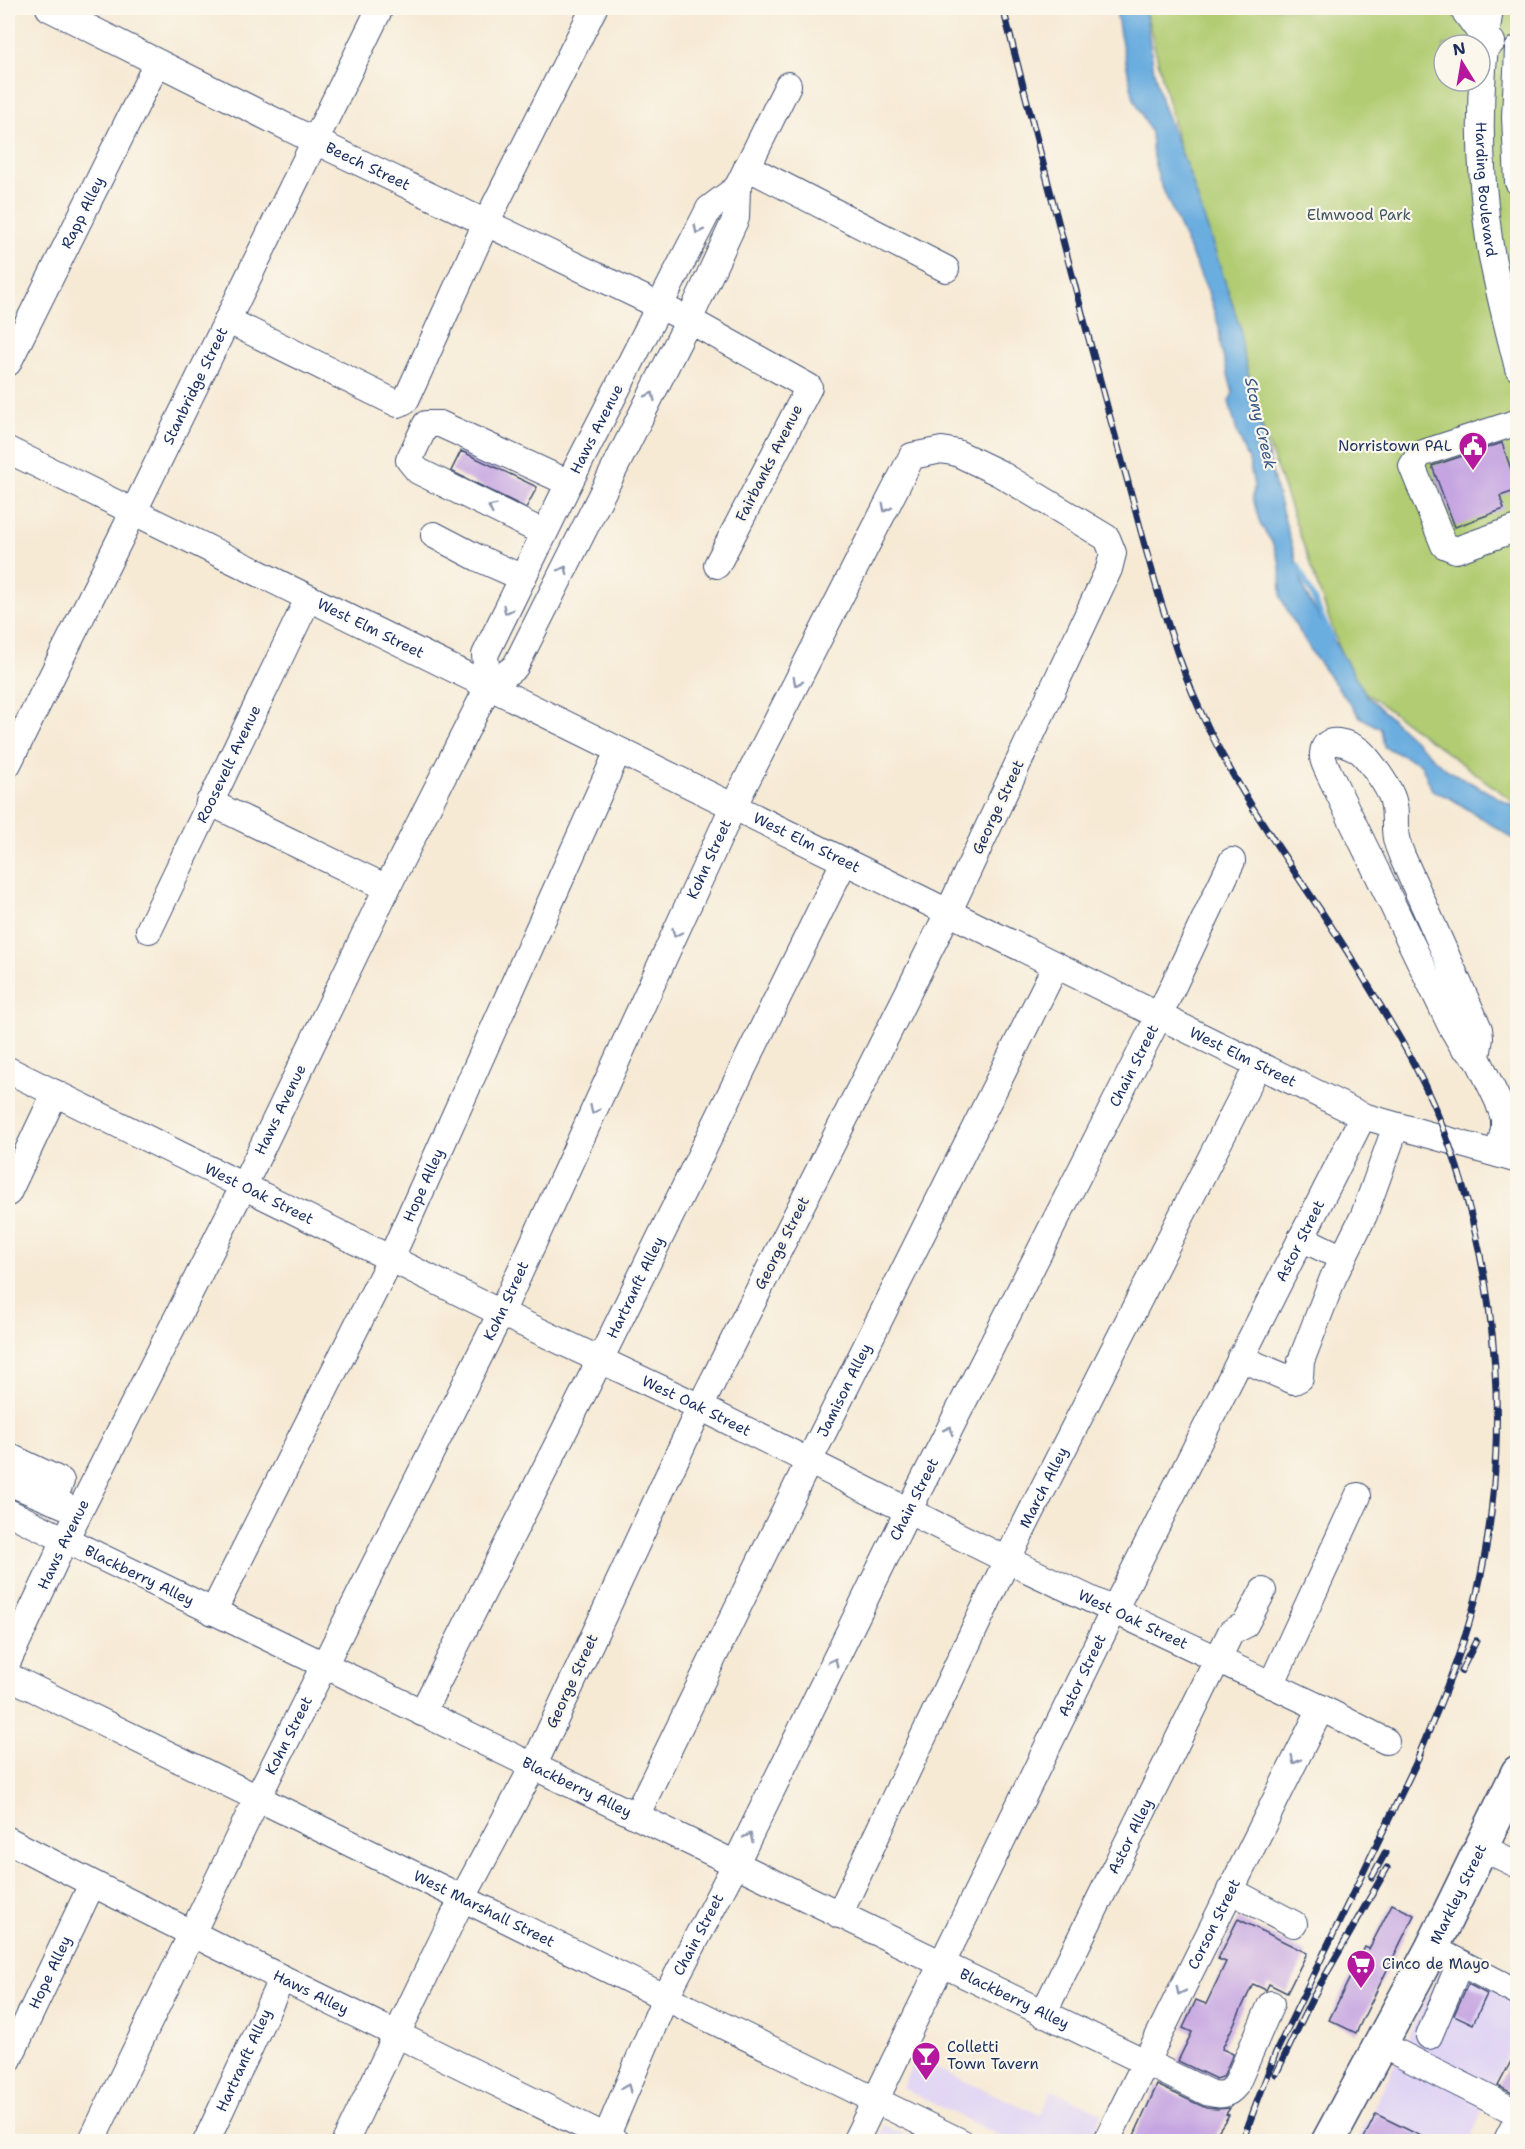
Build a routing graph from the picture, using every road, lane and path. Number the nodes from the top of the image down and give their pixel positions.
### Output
1 (49, 8) edge
2 (380, 8) edge
3 (594, 8) edge
4 (1462, 8) edge
5 (1490, 8) edge
6 (1481, 33) edge
7 (1486, 33) edge
8 (1492, 42) edge
9 (1517, 51) edge
10 (157, 63) junction
11 (788, 85) dead end
12 (1481, 93) edge
13 (315, 141) junction
14 (742, 178) junction
15 (1518, 182) edge
16 (486, 223) junction
17 (946, 269) dead end
18 (659, 305) junction
19 (227, 320) junction
20 (689, 320) junction
21 (8, 363) edge
22 (1518, 368) edge
23 (1518, 422) edge
24 (8, 450) edge
25 (912, 456) joint
26 (565, 493) junction
27 (134, 513) junction
28 (590, 520) junction
29 (1518, 528) edge
30 (544, 533) junction
31 (434, 535) dead end
32 (717, 565) dead end
33 (523, 578) junction
34 (309, 599) junction
35 (488, 687) junction
36 (618, 751) junction
37 (8, 764) edge
38 (209, 802) junction
39 (733, 807) junction
40 (1232, 861) dead end
41 (844, 862) junction
42 (387, 888) junction
43 (948, 913) junction
44 (149, 930) dead end
45 (1056, 965) junction
46 (1160, 1016) junction
47 (1477, 1057) junction
48 (1258, 1065) junction
49 (8, 1070) edge
50 (55, 1093) junction
51 (1363, 1116) junction
52 (1396, 1126) junction
53 (1508, 1157) edge
54 (244, 1185) junction
55 (8, 1193) edge
56 (1301, 1238) junction
57 (391, 1258) junction
58 (1343, 1258) junction
59 (501, 1313) junction
60 (1240, 1358) junction
61 (600, 1360) junction
62 (700, 1407) junction
63 (8, 1456) edge
64 (809, 1461) junction
65 (8, 1482) edge
66 (1358, 1496) dead end
67 (52, 1501) junction
68 (908, 1511) junction
69 (8, 1512) edge
70 (80, 1512) junction
71 (65, 1540) junction
72 (1007, 1560) junction
73 (1263, 1591) dead end
74 (1114, 1610) junction
75 (213, 1612) junction
76 (1218, 1660) junction
77 (8, 1661) edge
78 (325, 1666) junction
79 (8, 1676) edge
80 (1271, 1684) junction
81 (1321, 1708) junction
82 (422, 1713) junction
83 (1386, 1742) dead end
84 (533, 1767) junction
85 (1514, 1788) edge
86 (257, 1799) junction
87 (636, 1816) junction
88 (8, 1840) edge
89 (1481, 1847) junction
90 (735, 1865) junction
91 (1518, 1865) edge
92 (92, 1884) junction
93 (1230, 1890) junction
94 (463, 1897) junction
95 (839, 1915) junction
96 (1294, 1924) dead end
97 (191, 1935) junction
98 (1432, 1948) junction
99 (1460, 1963) junction
100 (942, 1965) junction
101 (282, 1978) junction
102 (1518, 1993) edge
103 (666, 1998) junction
104 (1271, 2004) dead end
105 (1043, 2014) junction
106 (397, 2033) junction
107 (1429, 2036) dead end
108 (1380, 2044) junction
109 (8, 2061) edge
110 (1145, 2063) junction
111 (876, 2101) junction
112 (1518, 2115) edge
113 (609, 2140) edge
114 (91, 2142) edge
115 (206, 2142) edge
116 (345, 2142) edge
117 (855, 2142) edge
118 (960, 2142) edge
119 (1106, 2142) edge
120 (1328, 2142) edge
121 (1506, 2142) edge

1 - 10 street, Beech Street
2 - 13 street, Stanbridge Street
3 - 16 street
4 - 6 street
5 - 7 street, Harding Boulevard
8 - 9 street
9 - 15 street, Harding Boulevard
10 - 13 street, Beech Street
10 - 21 street, Rapp Alley
11 - 14 street, Haws Avenue
12 - 22 street, Harding Boulevard
13 - 16 street, Beech Street
13 - 19 street, Stanbridge Street
14 - 17 street
14 -> 18 street, Haws Avenue
14 - 20 street, Haws Avenue
16 - 18 street, Beech Street
16 - 19 street
18 - 20 street, Beech Street
18 - 26 street, Haws Avenue
19 - 27 street, Stanbridge Street
28 -> 20 street, Haws Avenue
20 - 32 street, Fairbanks Avenue
23 - 29 street
24 - 27 street, West Elm Street
25 -> 39 street, Kohn Street
25 - 43 street, George Street
26 - 28 street
26 - 30 street, Haws Avenue
30 -> 26 street
27 - 34 street, West Elm Street
27 - 37 street, Stanbridge Street
35 -> 28 street, Haws Avenue
30 - 33 street, Haws Avenue
31 - 33 street
33 -> 35 street, Haws Avenue
34 - 35 street, West Elm Street
34 - 38 street, Roosevelt Avenue
35 - 36 street, West Elm Street
35 - 42 street, Haws Avenue
36 - 39 street, West Elm Street
36 - 57 street, Hope Alley
38 - 42 street
38 - 44 street, Roosevelt Avenue
39 - 41 street, West Elm Street
39 -> 59 street, Kohn Street
40 - 46 street, Chain Street
41 - 43 street, West Elm Street
41 - 61 street, Hartranft Alley
42 - 54 street, Haws Avenue
43 - 45 street, West Elm Street
43 - 62 street, George Street
45 - 46 street, West Elm Street
45 - 64 street, Jamison Alley
46 - 48 street, West Elm Street
68 -> 46 street, Chain Street
47 - 47 street
47 - 53 street
48 - 51 street, West Elm Street
48 - 72 street, March Alley
49 - 50 street, West Oak Street
50 - 54 street, West Oak Street
50 - 55 street
51 - 52 street, West Elm Street
51 - 56 street, Astor Street
52 - 53 street, West Elm Street
52 - 58 street
54 - 57 street, West Oak Street
54 - 70 street, Haws Avenue
56 - 58 street
56 - 60 street, Astor Street
57 - 59 street, West Oak Street
57 - 75 street, Hope Alley
58 - 60 street
59 - 61 street, West Oak Street
59 - 78 street, Kohn Street
60 - 74 street, Astor Street
61 - 62 street, West Oak Street
61 - 82 street, Hartranft Alley
62 - 64 street, West Oak Street
62 - 84 street, George Street
63 - 67 street
64 - 68 street, West Oak Street
64 - 87 street, Jamison Alley
65 - 67 street
66 - 80 street
67 - 70 street
68 - 72 street, West Oak Street
90 -> 68 street, Chain Street
69 - 71 street, Blackberry Alley
70 - 71 street, Haws Avenue
71 - 75 street, Blackberry Alley
71 - 77 street, Haws Avenue
72 - 74 street, West Oak Street
72 - 95 street, March Alley
73 - 76 street, Astor Alley
74 - 76 street, West Oak Street
74 - 100 street, Astor Street
75 - 78 street, Blackberry Alley
76 - 80 street, West Oak Street
76 - 105 street, Astor Alley
78 - 82 street, Blackberry Alley
78 - 86 street, Kohn Street
79 - 86 street, West Marshall Street
80 - 81 street, West Oak Street
81 - 83 street, West Oak Street
81 -> 93 street, Corson Street
82 - 84 street, Blackberry Alley
84 - 87 street, Blackberry Alley
84 - 94 street, George Street
85 - 89 highway, Markley Street
86 - 94 street, West Marshall Street
86 - 97 street, Kohn Street
87 - 90 street, Blackberry Alley
88 - 92 street, Haws Alley
89 - 91 street
89 - 98 highway, Markley Street
90 - 95 street, Blackberry Alley
90 - 103 street, Chain Street
92 - 97 street, Haws Alley
92 - 109 street, Hope Alley
93 - 96 street
93 -> 110 street, Corson Street
94 - 103 street, West Marshall Street
94 - 106 street, George Street
95 - 100 street, Blackberry Alley
97 - 101 street, Haws Alley
97 - 114 street, Kohn Street
98 - 99 street
98 - 108 highway, Markley Street
99 - 102 street
99 - 107 street
100 - 105 street, Blackberry Alley
100 - 111 street, Astor Street
101 - 106 street, Haws Alley
101 - 115 street, Hartranft Alley
103 - 111 street, West Marshall Street
113 -> 103 street, Chain Street
104 - 110 street, Blackberry Alley
105 - 110 street, Blackberry Alley
106 - 113 street, Haws Alley
106 - 116 street, George Street
108 - 112 street
108 - 120 highway, Markley Street
110 - 119 street, Corson Street
111 - 117 street, Astor Street
111 - 118 street, West Marshall Street
112 - 121 street

